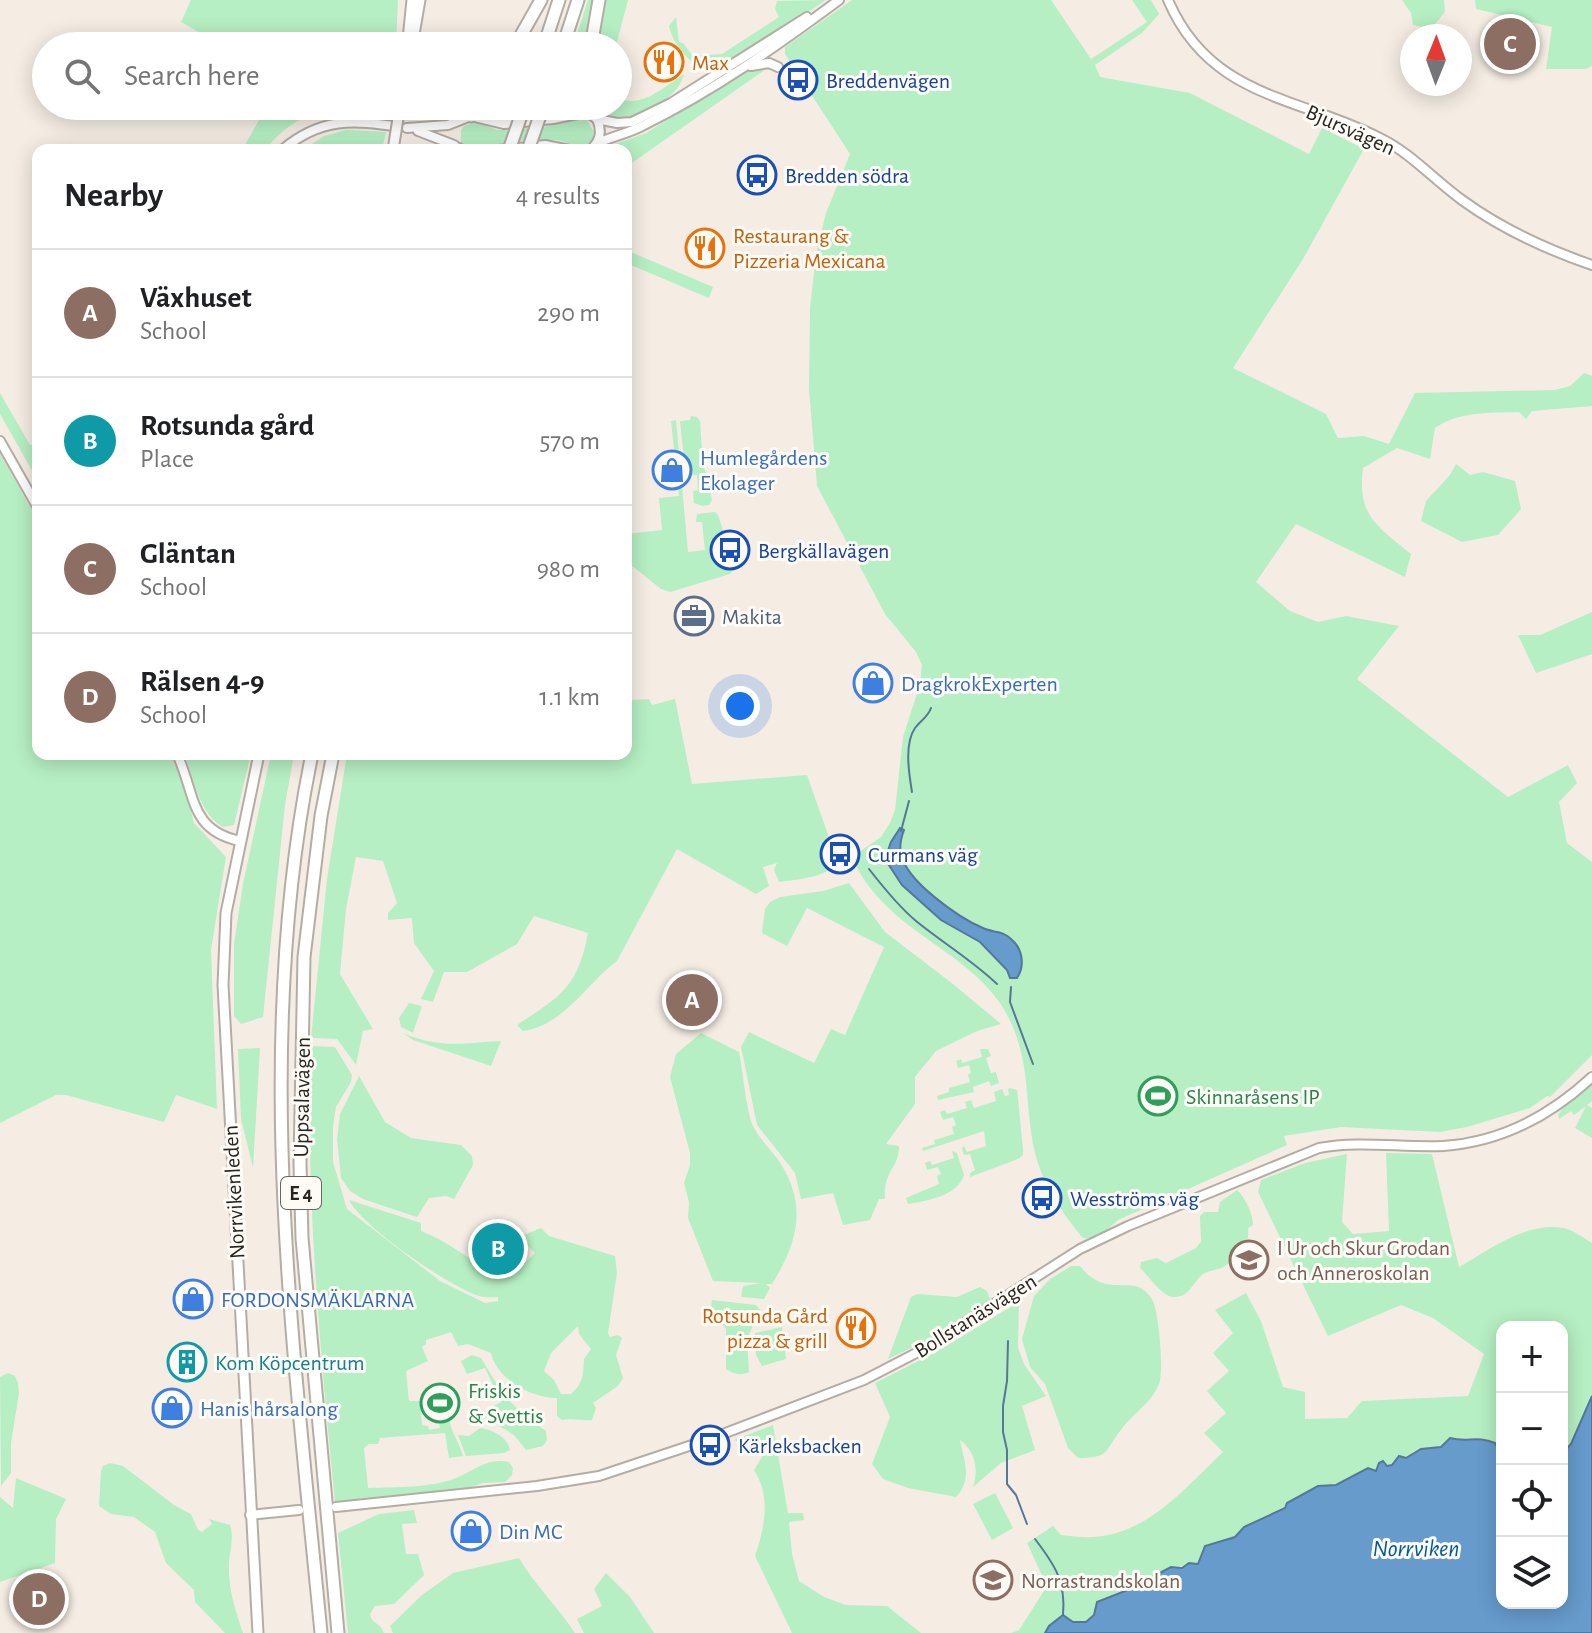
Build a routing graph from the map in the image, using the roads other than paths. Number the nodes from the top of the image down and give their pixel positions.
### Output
1 (412, 0) edge
2 (420, 0) edge
3 (541, 0) edge
4 (559, 0) edge
5 (578, 0) edge
6 (599, 0) edge
7 (832, 0) edge
8 (839, 0) edge
9 (1168, 0) edge
10 (411, 32) edge
11 (413, 32) edge
12 (523, 32) edge
13 (549, 32) edge
14 (568, 32) edge
15 (593, 32) edge
16 (778, 67) dead end
17 (738, 70) junction
18 (398, 120) edge
19 (460, 120) edge
20 (464, 120) edge
21 (483, 120) edge
22 (519, 120) edge
23 (538, 120) edge
24 (543, 120) edge
25 (596, 120) edge
26 (610, 120) edge
27 (407, 128) junction
28 (598, 143) joint
29 (289, 144) edge
30 (394, 144) edge
31 (446, 144) edge
32 (458, 144) edge
33 (511, 144) edge
34 (530, 144) edge
35 (1592, 265) edge
36 (0, 441) edge
37 (32, 497) edge
38 (179, 760) edge
39 (258, 760) edge
40 (311, 760) edge
41 (332, 760) edge
42 (240, 841) junction
43 (1592, 1077) edge
44 (336, 1507) dead end
45 (299, 1510) dead end
46 (250, 1515) junction
47 (258, 1633) edge
48 (321, 1633) edge
49 (338, 1633) edge

1 - 10 main road
2 - 11 main road
3 - 12 highway
4 - 13 highway
5 - 14 highway
6 - 15 highway
7 - 26 street
8 - 17 street
9 - 35 street, Bjursvägen
16 - 17 street
17 - 28 street
18 - 30 main road, bridge
19 - 27 street
20 - 32 street
21 - 24 street
22 - 33 highway, bridge
23 - 34 highway, bridge
25 - 28 street
27 - 29 street
27 - 31 street
36 - 37 street
38 - 42 street
39 - 42 main road, Norrvikenleden
40 - 48 highway, Uppsalavägen / E 4
41 - 49 highway, Uppsalavägen / E 4
42 - 46 main road, Norrvikenleden
43 - 44 street, Bollstanäsvägen
45 - 46 street
46 - 47 main road, Norrvikenleden

